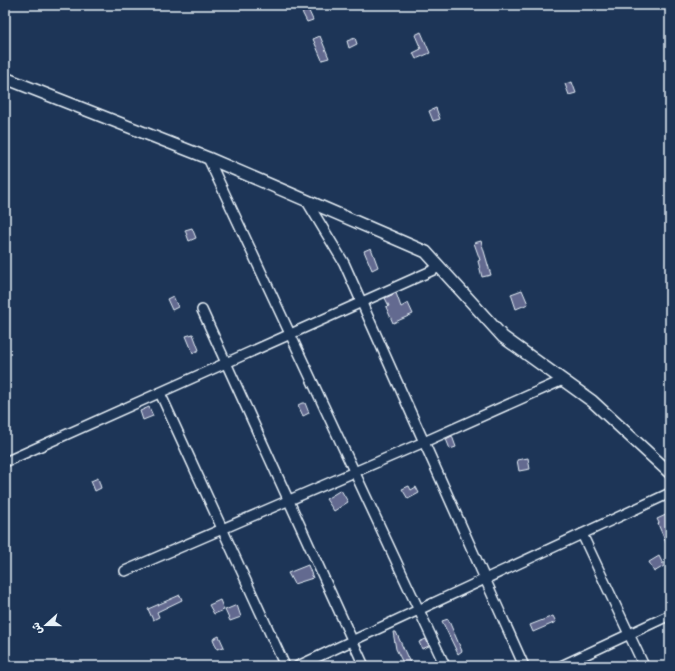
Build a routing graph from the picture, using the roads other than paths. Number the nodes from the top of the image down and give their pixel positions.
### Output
1 (5, 78) edge
2 (208, 158) junction
3 (306, 200) junction
4 (440, 267) junction
5 (361, 302) junction
6 (202, 310) dead end
7 (290, 334) junction
8 (226, 363) junction
9 (564, 380) junction
10 (160, 392) junction
11 (424, 442) junction
12 (5, 462) edge
13 (354, 472) junction
14 (670, 473) edge
15 (670, 492) edge
16 (289, 500) junction
17 (222, 529) junction
18 (582, 534) junction
19 (125, 571) dead end
20 (485, 579) junction
21 (418, 610) junction
22 (670, 615) edge
23 (629, 634) junction
24 (353, 640) junction
25 (285, 666) edge
26 (298, 666) edge
27 (364, 666) edge
28 (445, 666) edge
29 (524, 666) edge
30 (561, 666) edge
31 (644, 666) edge

1 - 2 street
2 - 3 street
2 - 7 street
3 - 4 street
3 - 5 street
4 - 5 street
4 - 9 street
5 - 7 street
5 - 11 street
6 - 8 street
7 - 8 street
7 - 13 street
8 - 10 street
8 - 16 street
9 - 11 street
9 - 14 street
10 - 12 street
10 - 17 street
11 - 13 street
11 - 20 street
13 - 16 street
13 - 21 street
15 - 18 street
16 - 17 street
16 - 24 street
17 - 19 street
17 - 25 street
18 - 20 street
18 - 23 street
20 - 21 street
20 - 29 street
21 - 24 street
21 - 28 street
22 - 23 street
23 - 30 street
23 - 31 street
24 - 26 street
24 - 27 street

